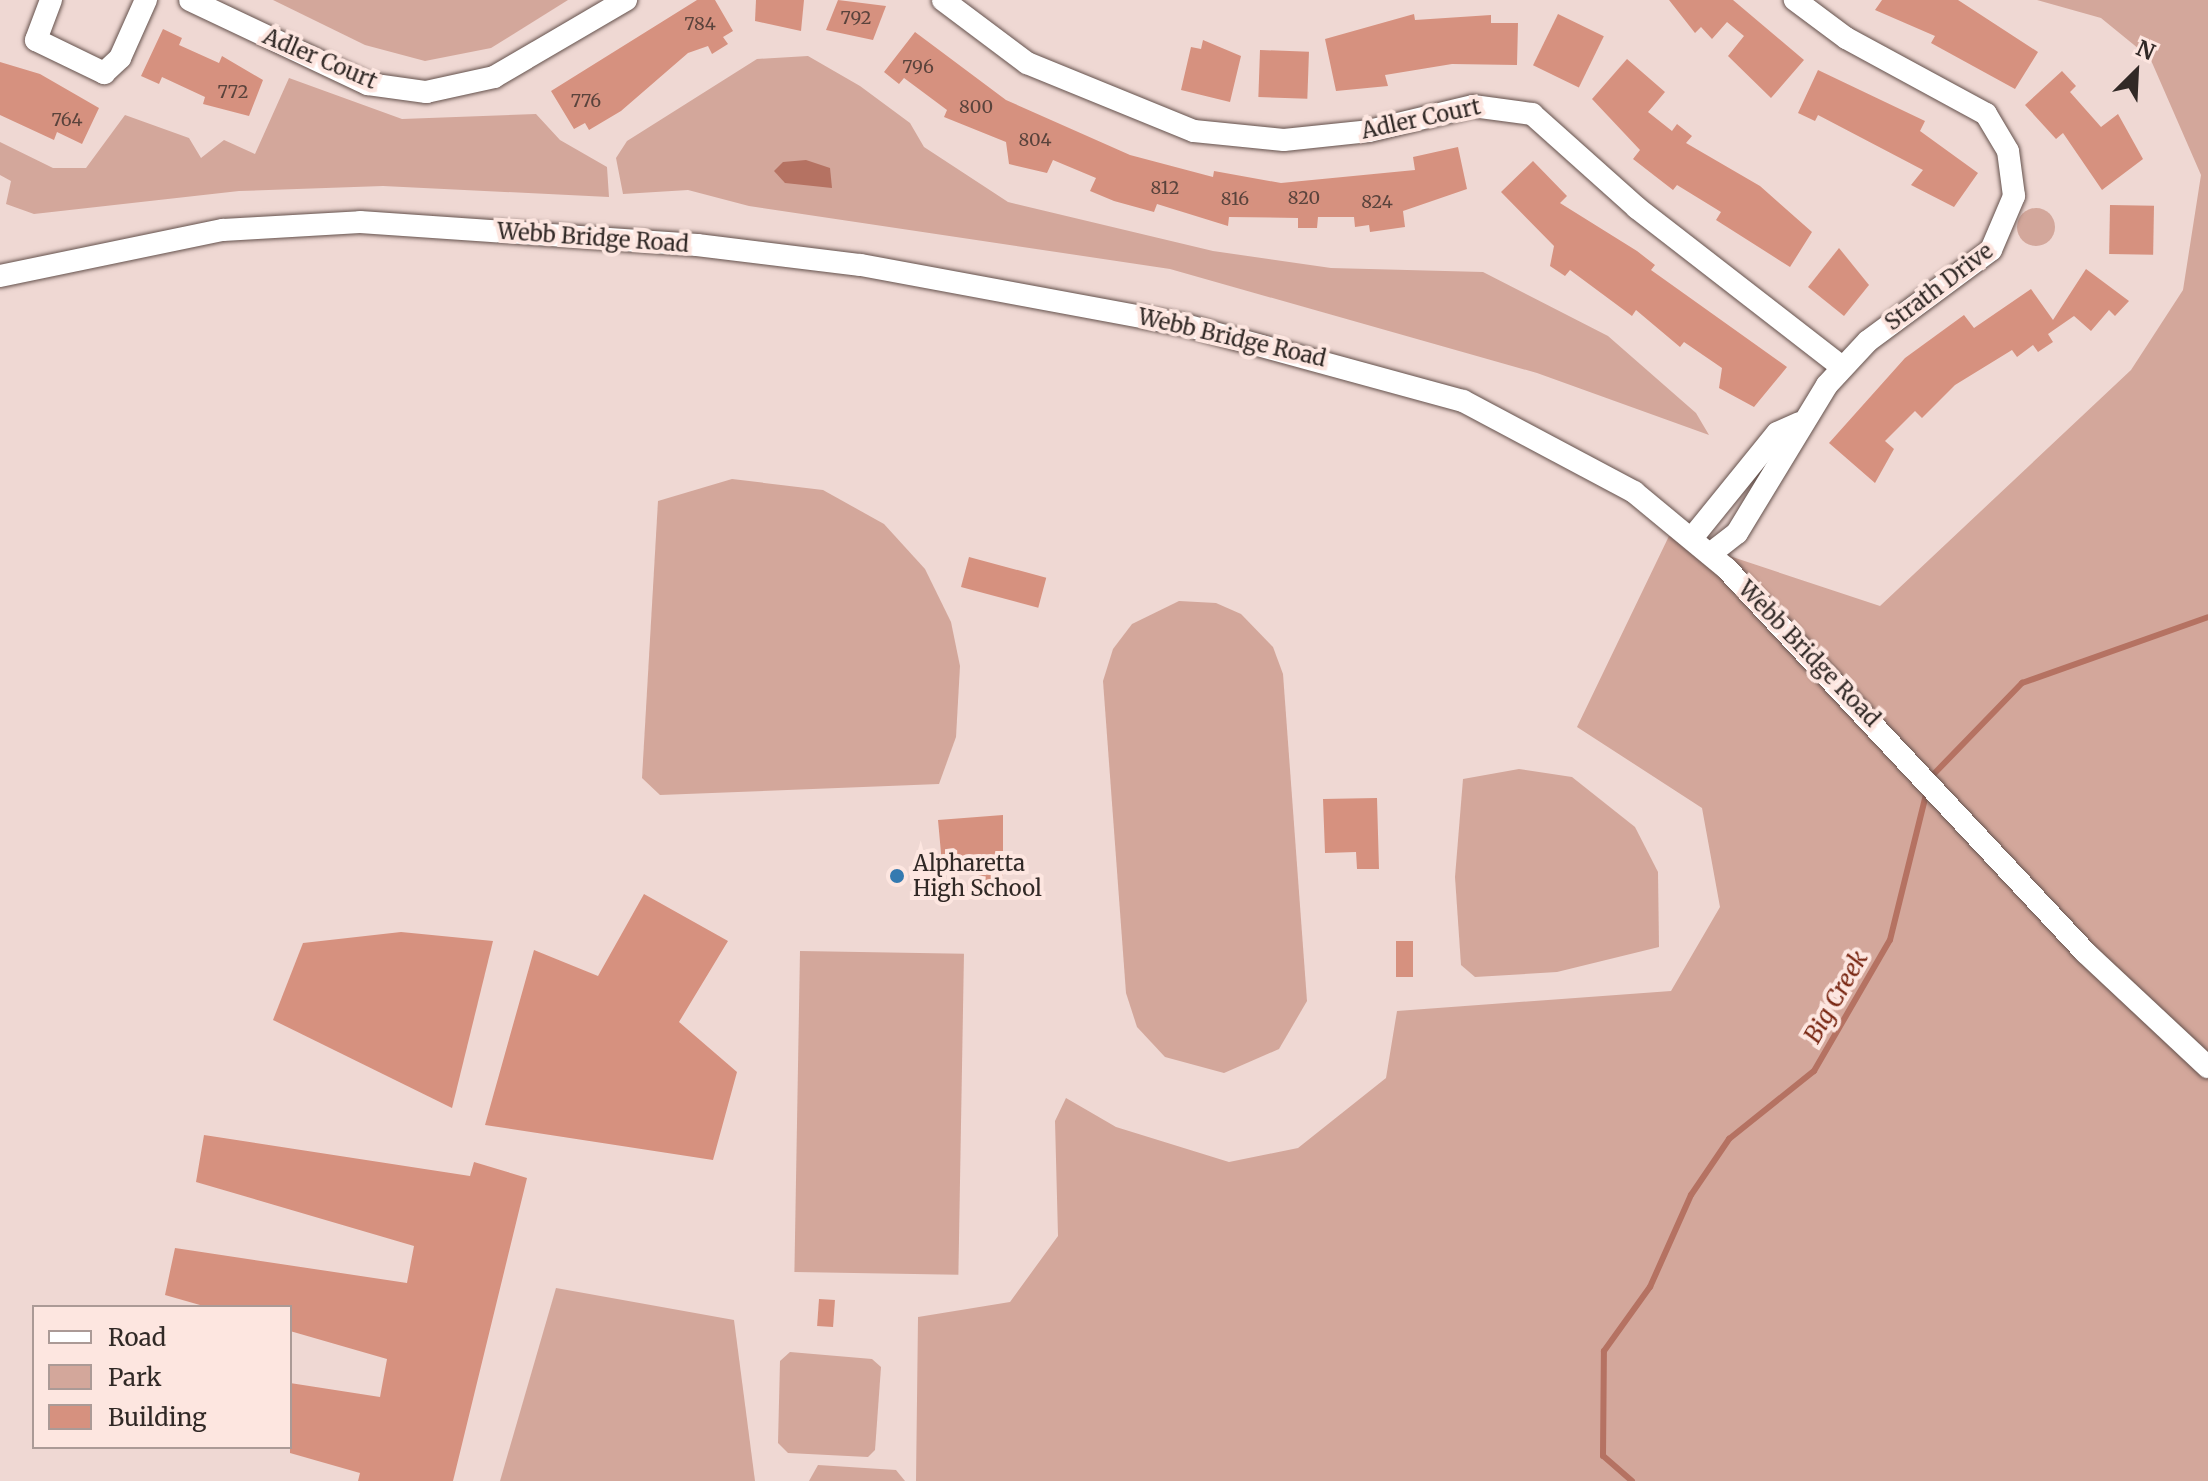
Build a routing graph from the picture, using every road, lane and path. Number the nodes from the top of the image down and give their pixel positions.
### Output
1 (51, 0) edge
2 (146, 0) edge
3 (190, 0) edge
4 (626, 0) edge
5 (943, 0) edge
6 (1795, 0) edge
7 (0, 276) edge
8 (1842, 367) junction
9 (1799, 423) junction
10 (1692, 538) junction
11 (1710, 554) junction
12 (2208, 1067) edge

1 - 2 street
3 - 4 street, Adler Court
5 - 8 street, Adler Court
6 - 8 street, Strath Drive
7 - 10 street, Webb Bridge Road
8 - 9 street, Strath Drive
9 - 10 street, Strath Drive
9 - 11 street, Strath Drive
10 - 11 street, Webb Bridge Road
11 - 12 street, Webb Bridge Road

